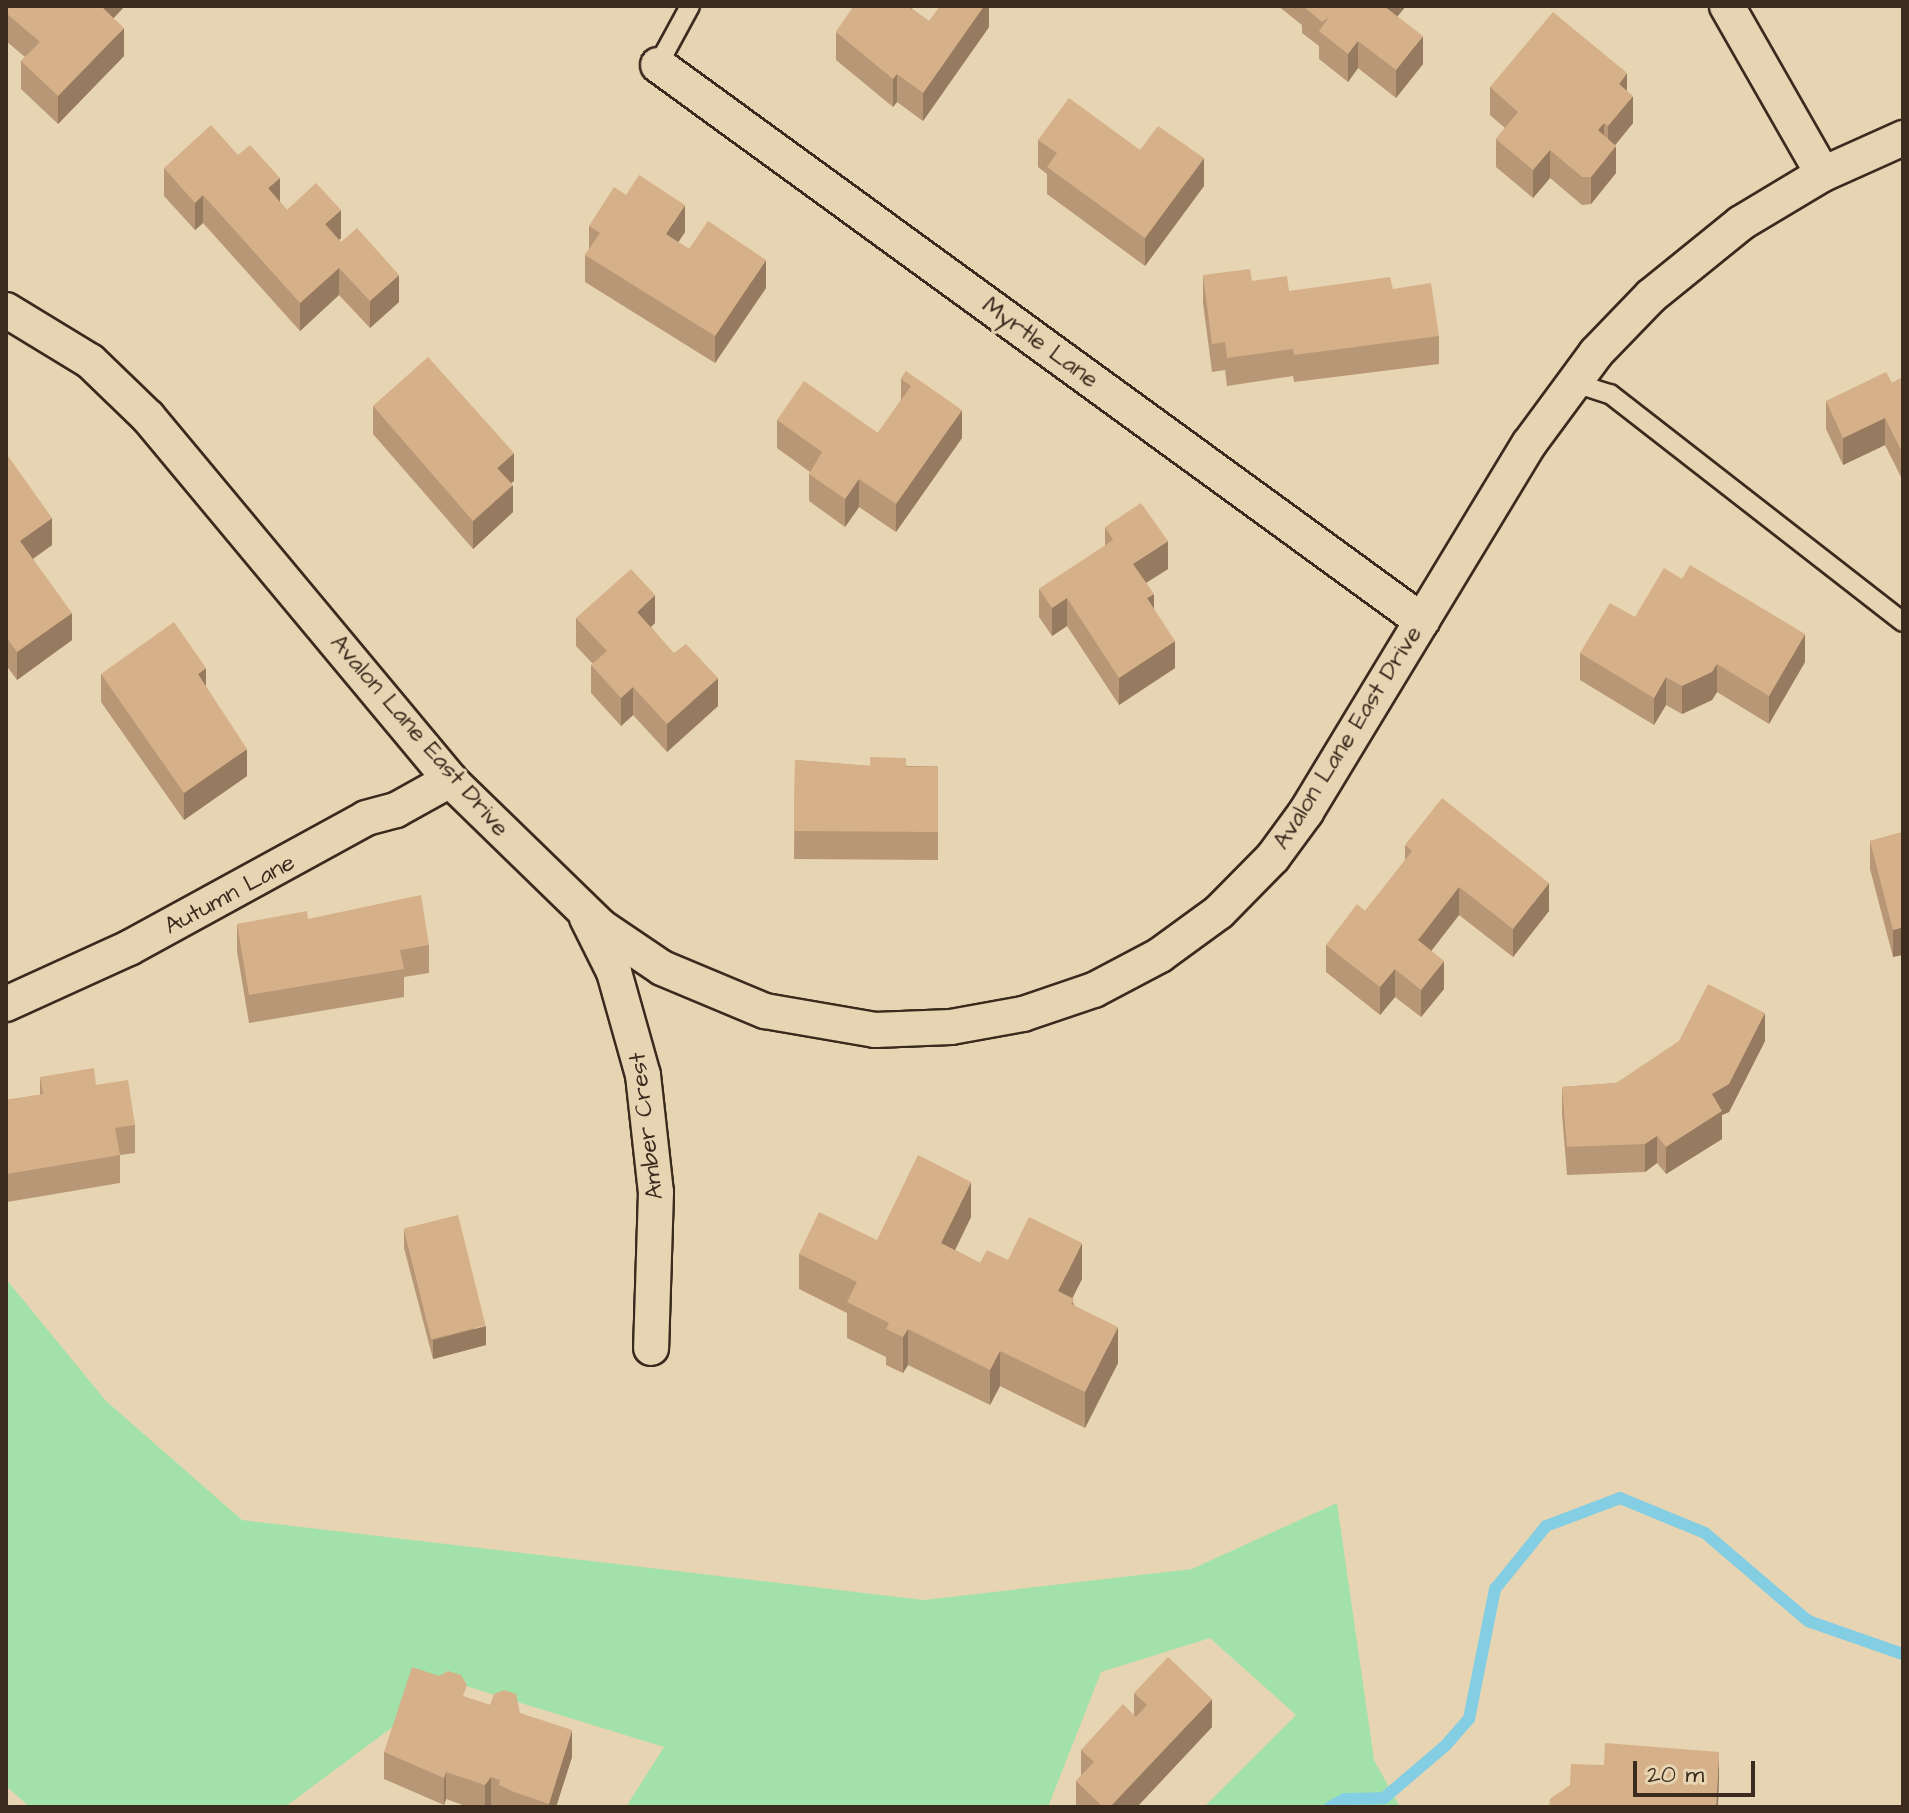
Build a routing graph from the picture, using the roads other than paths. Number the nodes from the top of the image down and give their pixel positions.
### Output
1 (690, 6) edge
2 (1727, 6) edge
3 (658, 65) joint
4 (1903, 138) edge
5 (1823, 174) junction
6 (6, 310) edge
7 (1572, 382) junction
8 (1422, 621) junction
9 (1903, 622) edge
10 (450, 780) junction
11 (586, 914) junction
12 (6, 1004) edge
13 (651, 1348) dead end

1 - 3 lane
2 - 5 street
3 - 8 street, Myrtle Lane
4 - 5 street, Avalon Lane East Drive
5 - 7 street, Avalon Lane East Drive
6 - 10 street, Avalon Lane East Drive
7 - 8 street, Avalon Lane East Drive
7 - 9 lane
8 - 11 street, Avalon Lane East Drive
10 - 11 street, Avalon Lane East Drive
10 - 12 street, Autumn Lane
11 - 13 street, Amber Crest

